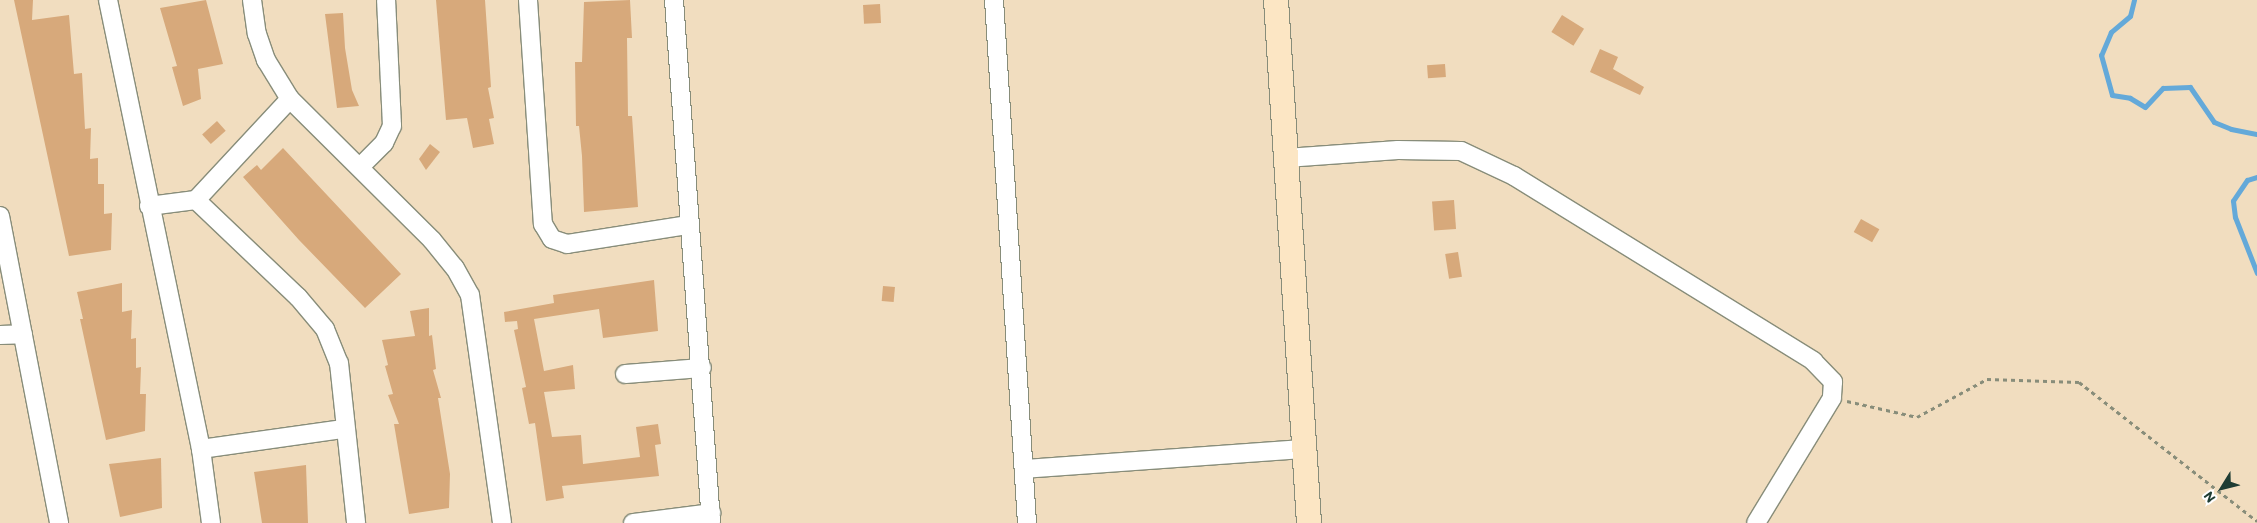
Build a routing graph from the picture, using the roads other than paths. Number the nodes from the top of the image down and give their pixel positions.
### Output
1 (108, 0) edge
2 (252, 0) edge
3 (386, 0) edge
4 (528, 0) edge
5 (674, 0) edge
6 (994, 0) edge
7 (1276, 0) edge
8 (290, 99) junction
9 (1286, 158) junction
10 (360, 167) junction
11 (196, 200) junction
12 (149, 206) junction
13 (0, 216) edge
14 (688, 224) junction
15 (23, 334) junction
16 (0, 335) edge
17 (702, 368) junction
18 (625, 374) dead end
19 (344, 429) junction
20 (201, 449) junction
21 (1304, 449) junction
22 (1024, 469) junction
23 (711, 518) edge
24 (59, 523) edge
25 (211, 523) edge
26 (356, 523) edge
27 (502, 523) edge
28 (633, 523) edge
29 (1027, 523) edge
30 (1309, 523) edge
31 (1756, 523) edge

1 - 12 street
2 - 8 street
3 - 10 street
4 - 14 street
5 - 14 street
6 - 22 street
7 - 9 street
8 - 10 street
8 - 11 street
9 - 21 street
9 - 31 street
10 - 27 street
11 - 12 street
11 - 19 street
12 - 20 street
13 - 15 street
14 - 17 street
15 - 16 street
15 - 24 street
17 - 18 street
17 - 23 street
19 - 20 street
19 - 26 street
20 - 25 street
21 - 22 street
21 - 30 street
22 - 29 street
23 - 28 street

